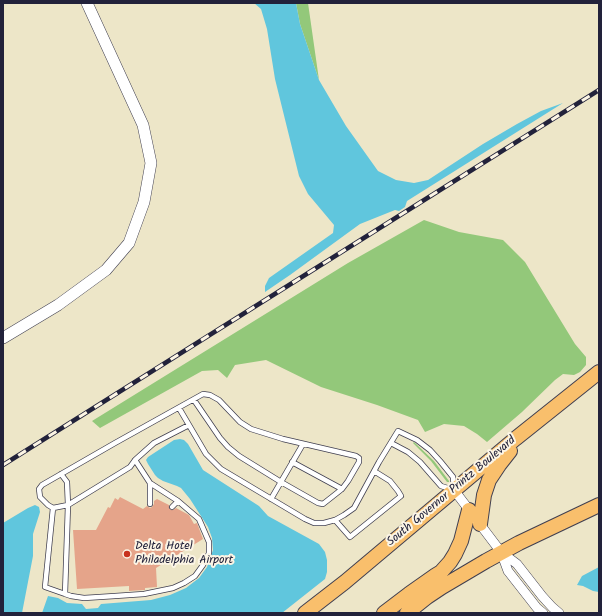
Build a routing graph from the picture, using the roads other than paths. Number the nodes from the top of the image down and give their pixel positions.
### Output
1 (87, 3) edge
2 (3, 338) edge
3 (599, 372) edge
4 (194, 400) junction
5 (178, 408) junction
6 (536, 422) junction
7 (189, 425) junction
8 (391, 442) junction
9 (303, 444) junction
10 (135, 460) junction
11 (292, 462) junction
12 (374, 471) junction
13 (61, 474) junction
14 (281, 482) junction
15 (150, 483) junction
16 (342, 489) junction
17 (454, 490) junction
18 (271, 498) junction
19 (178, 501) junction
20 (150, 504) dead end
21 (68, 505) junction
22 (599, 505) edge
23 (172, 507) dead end
24 (53, 508) junction
25 (469, 510) junction
26 (336, 520) junction
27 (480, 524) junction
28 (501, 552) junction
29 (65, 594) junction
30 (305, 613) edge
31 (384, 613) edge
32 (407, 613) edge
33 (542, 613) edge
34 (559, 613) edge

1 - 2 street
3 - 6 main road, South Governor Printz Boulevard
4 - 5 lane
4 - 9 lane
4 - 14 lane
5 - 7 lane
5 - 13 lane
6 - 17 main road, South Governor Printz Boulevard
6 - 27 main road
7 - 10 lane
7 - 18 lane
8 - 12 lane
8 - 17 lane
8 - 17 lane
9 - 11 lane
9 - 16 lane
10 - 15 lane
10 - 21 lane
11 - 14 lane
11 - 16 lane
12 - 26 lane
12 - 26 lane
13 - 21 lane
13 - 24 lane
14 - 16 lane
14 - 18 lane
15 - 19 lane
15 - 20 lane
17 - 25 street
17 - 30 main road, South Governor Printz Boulevard
18 - 26 lane
19 - 23 lane
19 - 29 lane
21 - 24 lane
21 - 29 lane
22 - 28 main road
24 - 29 lane
25 - 27 street
25 - 31 main road
27 - 28 street
28 - 32 main road
28 - 33 street
28 - 34 street

